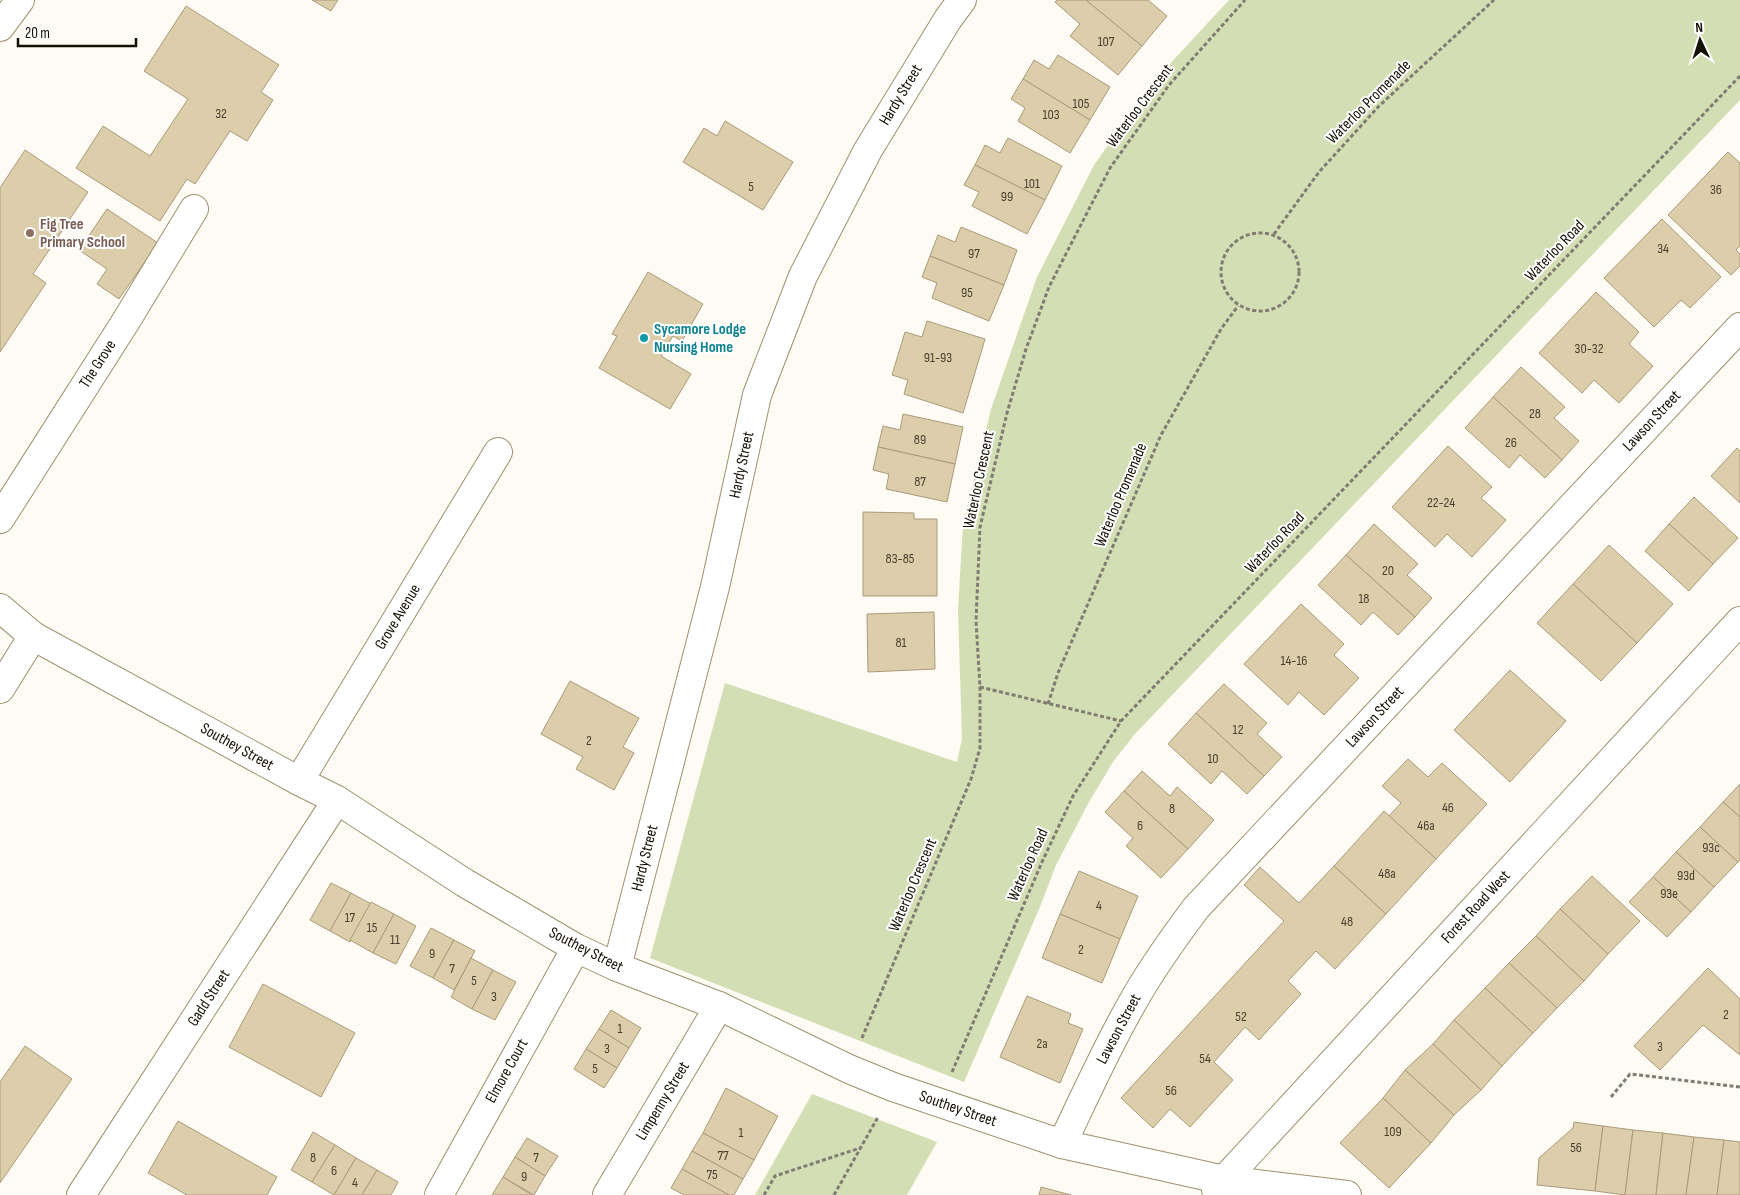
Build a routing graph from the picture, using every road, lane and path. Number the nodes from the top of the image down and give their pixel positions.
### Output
1 (20, 0) edge
2 (962, 0) edge
3 (1246, 0) edge
4 (1494, 0) edge
5 (0, 27) edge
6 (1740, 76) edge
7 (194, 209) dead end
8 (1274, 234) junction
9 (1238, 306) junction
10 (1740, 327) edge
11 (498, 452) dead end
12 (0, 518) edge
13 (0, 608) edge
14 (1740, 621) edge
15 (33, 636) junction
16 (980, 687) junction
17 (0, 689) edge
18 (1048, 704) junction
19 (1121, 721) junction
20 (299, 781) junction
21 (337, 800) junction
22 (576, 948) junction
23 (617, 967) junction
24 (720, 1006) junction
25 (849, 1069) junction
26 (893, 1087) junction
27 (1740, 1087) edge
28 (1611, 1097) dead end
29 (939, 1103) junction
30 (1062, 1144) junction
31 (861, 1147) junction
32 (1218, 1187) edge
33 (81, 1195) edge
34 (439, 1195) edge
35 (607, 1195) edge
36 (764, 1195) edge
37 (834, 1195) edge
38 (1348, 1195) edge

1 - 5 street
2 - 23 street, Hardy Street
3 - 16 path, Waterloo Crescent
4 - 8 path, Waterloo Promenade
6 - 19 path, Waterloo Road
7 - 12 street, The Grove
8 - 9 path
8 - 9 path
9 - 18 path, Waterloo Promenade
10 - 30 street, Lawson Street
11 - 20 street, Grove Avenue
13 - 15 street, Southey Street
14 - 32 street, Forest Road West
15 - 17 street
15 - 20 street, Southey Street
16 - 18 path
16 - 25 path, Waterloo Crescent
18 - 19 path
19 - 29 path, Waterloo Road
20 - 21 street, Southey Street
21 - 22 street, Southey Street
21 - 33 street, Gadd Street
22 - 23 street, Southey Street
22 - 34 street, Elmore Court
23 - 24 street, Southey Street
24 - 25 street, Southey Street
24 - 35 street, Limpenny Street
25 - 26 street, Southey Street
26 - 29 street, Southey Street
26 - 31 path
27 - 28 path
29 - 30 street, Southey Street
30 - 32 street, Southey Street
31 - 36 path
31 - 37 path
32 - 38 street, Southey Street

